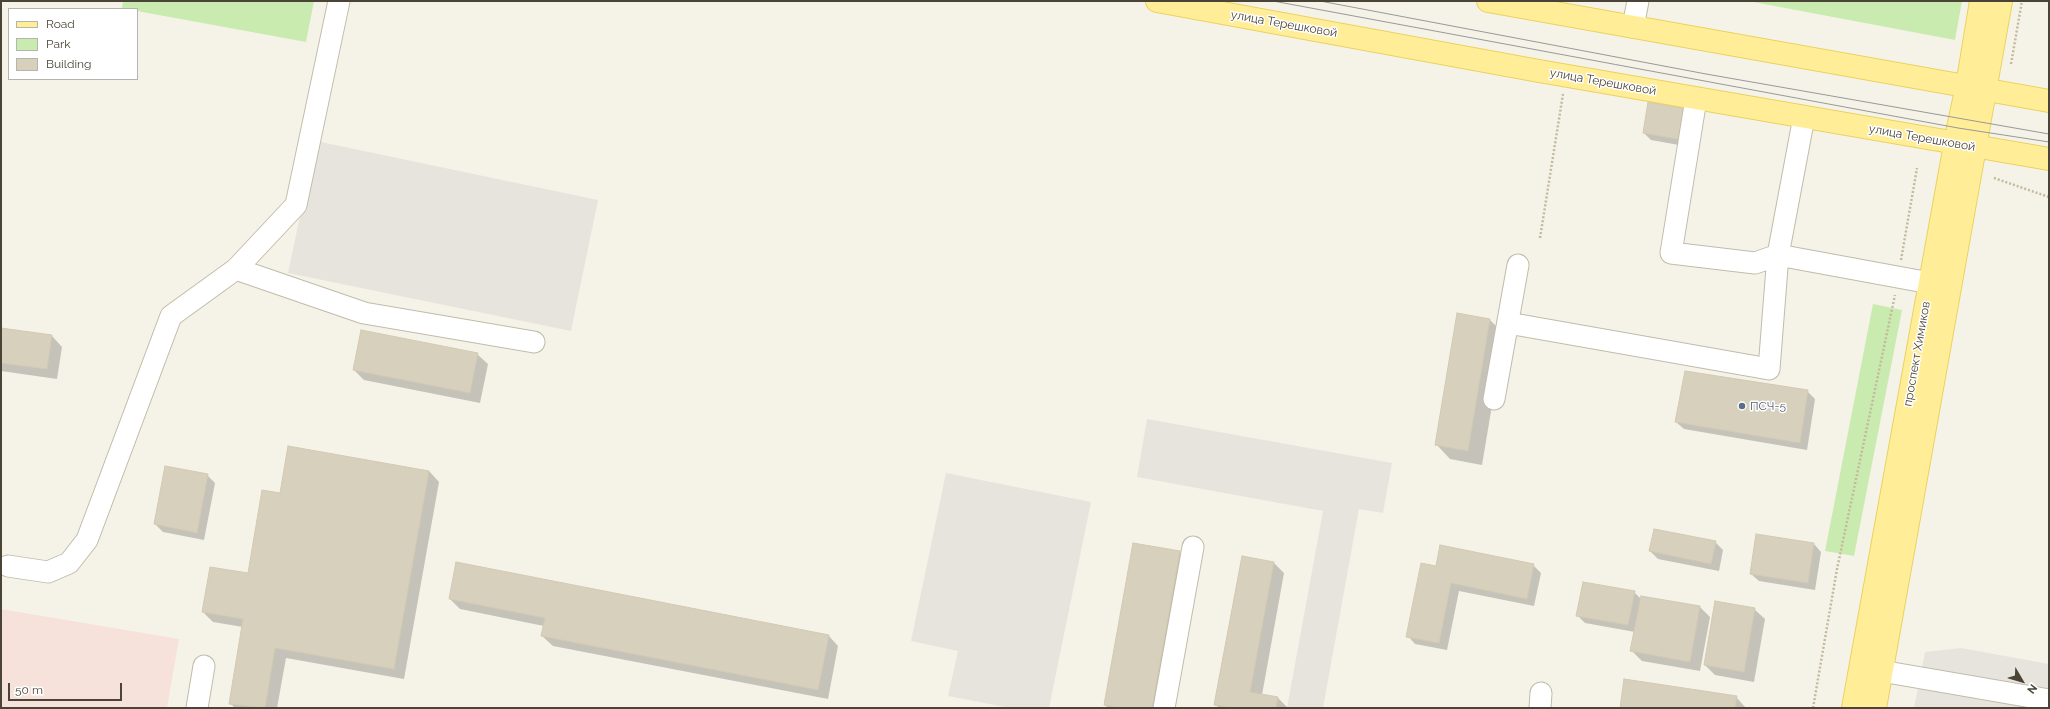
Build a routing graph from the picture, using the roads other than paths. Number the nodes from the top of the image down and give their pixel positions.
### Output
1 (339, 1) edge
2 (1157, 1) edge
3 (1488, 1) edge
4 (1638, 1) edge
5 (1981, 1) edge
6 (2001, 1) edge
7 (1633, 27) junction
8 (1976, 87) junction
9 (1696, 99) junction
10 (2049, 102) edge
11 (1804, 117) junction
12 (1965, 145) junction
13 (2049, 159) edge
14 (1778, 256) junction
15 (1518, 264) dead end
16 (236, 270) junction
17 (1930, 283) junction
18 (1508, 323) junction
19 (534, 342) dead end
20 (1494, 399) dead end
21 (1192, 547) dead end
22 (8, 566) dead end
23 (204, 666) dead end
24 (1881, 671) junction
25 (2049, 700) edge
26 (1170, 707) edge
27 (197, 708) edge
28 (1853, 708) edge
29 (1875, 708) edge

1 - 16 lane
2 - 9 main road, улица Терешковой
3 - 7 main road
4 - 7 lane
5 - 8 main road, проспект Химиков
6 - 8 main road, проспект Химиков
7 - 8 main road
8 - 10 main road
8 - 12 main road, проспект Химиков
9 - 11 main road, улица Терешковой
9 - 14 lane
11 - 12 main road, улица Терешковой
11 - 14 lane
12 - 13 main road, улица Терешковой
12 - 17 main road, проспект Химиков
12 - 24 main road, проспект Химиков
14 - 17 lane
14 - 18 lane
15 - 18 lane
16 - 19 lane
16 - 22 lane
17 - 28 main road, проспект Химиков
18 - 20 lane
21 - 26 lane
23 - 27 lane
24 - 25 lane
24 - 29 main road, проспект Химиков

